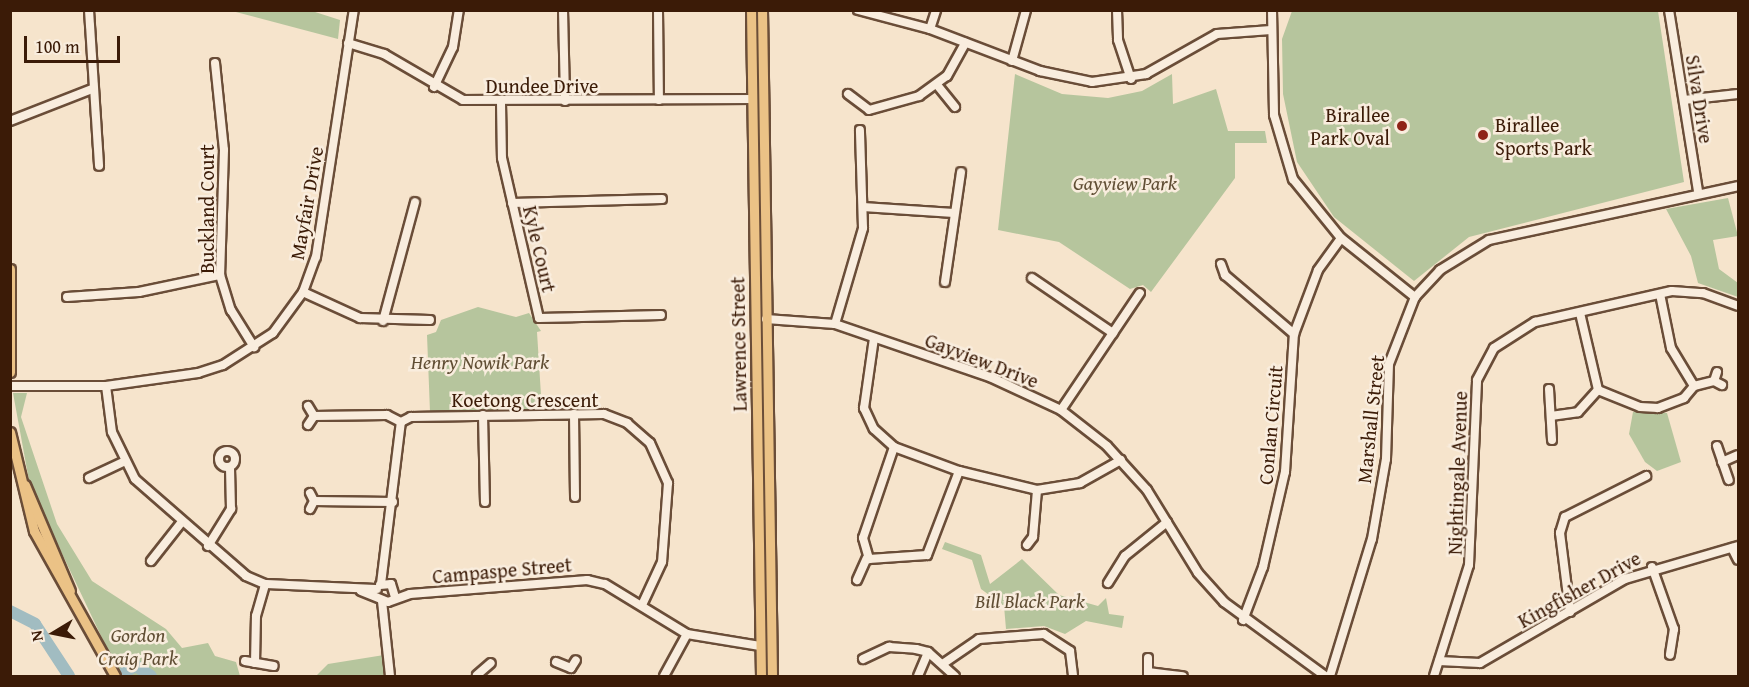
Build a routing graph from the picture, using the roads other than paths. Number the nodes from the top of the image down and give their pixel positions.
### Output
1 (89, 10) edge
2 (354, 10) edge
3 (459, 10) edge
4 (563, 10) edge
5 (658, 10) edge
6 (752, 10) edge
7 (762, 10) edge
8 (858, 10) edge
9 (936, 10) edge
10 (1026, 10) edge
11 (1117, 10) edge
12 (1272, 10) edge
13 (1669, 10) edge
14 (930, 29) junction
15 (1271, 30) junction
16 (348, 43) junction
17 (965, 43) junction
18 (1012, 61) junction
19 (215, 63) dead end
20 (1131, 79) junction
21 (939, 86) junction
22 (434, 87) junction
23 (92, 88) junction
24 (848, 94) dead end
25 (1738, 94) edge
26 (751, 99) junction
27 (659, 100) junction
28 (763, 100) junction
29 (1684, 100) junction
30 (565, 101) junction
31 (501, 103) junction
32 (955, 107) dead end
33 (11, 120) edge
34 (860, 130) dead end
35 (99, 166) dead end
36 (961, 172) dead end
37 (1738, 186) edge
38 (1698, 192) junction
39 (662, 199) dead end
40 (415, 202) dead end
41 (512, 203) junction
42 (863, 207) junction
43 (954, 213) junction
44 (1341, 238) junction
45 (1221, 264) dead end
46 (10, 269) edge
47 (220, 275) junction
48 (1032, 278) dead end
49 (945, 282) dead end
50 (303, 292) junction
51 (1140, 293) dead end
52 (1660, 294) junction
53 (67, 297) dead end
54 (1415, 297) junction
55 (11, 298) edge
56 (1738, 306) edge
57 (1580, 313) junction
58 (661, 315) dead end
59 (756, 319) junction
60 (766, 319) junction
61 (383, 321) junction
62 (430, 321) dead end
63 (835, 324) junction
64 (1113, 333) junction
65 (1294, 334) junction
66 (874, 338) junction
67 (255, 347) junction
68 (10, 372) edge
69 (1717, 372) dead end
70 (10, 386) edge
71 (106, 386) junction
72 (1694, 386) junction
73 (1549, 389) dead end
74 (1598, 390) junction
75 (308, 406) dead end
76 (1061, 410) junction
77 (574, 414) junction
78 (483, 415) junction
79 (314, 416) junction
80 (1551, 416) junction
81 (401, 422) junction
82 (308, 425) dead end
83 (10, 432) edge
84 (1552, 440) dead end
85 (1717, 446) dead end
86 (894, 447) junction
87 (1738, 455) edge
88 (1121, 460) junction
89 (123, 462) junction
90 (1722, 462) junction
91 (230, 467) dead end
92 (959, 471) junction
93 (1646, 476) dead end
94 (89, 478) dead end
95 (1729, 480) dead end
96 (1036, 490) junction
97 (310, 493) dead end
98 (575, 497) dead end
99 (315, 501) junction
100 (393, 502) junction
101 (485, 502) dead end
102 (310, 509) dead end
103 (1167, 522) junction
104 (181, 523) junction
105 (1027, 545) dead end
106 (208, 546) junction
107 (1735, 547) edge
108 (867, 558) junction
109 (1738, 560) edge
110 (151, 561) dead end
111 (1652, 567) junction
112 (857, 580) dead end
113 (1108, 583) dead end
114 (266, 584) junction
115 (386, 592) junction
116 (642, 605) junction
117 (1570, 612) junction
118 (1243, 620) junction
119 (687, 634) junction
120 (760, 646) junction
121 (771, 646) junction
122 (928, 652) junction
123 (1670, 656) dead end
124 (1148, 658) dead end
125 (863, 659) dead end
126 (576, 660) dead end
127 (245, 661) dead end
128 (1439, 661) junction
129 (556, 662) dead end
130 (255, 663) junction
131 (491, 663) dead end
132 (944, 663) junction
133 (274, 666) dead end
134 (467, 671) dead end
135 (572, 672) edge
136 (1148, 674) edge
137 (115, 676) edge
138 (390, 676) edge
139 (477, 676) edge
140 (664, 676) edge
141 (761, 676) edge
142 (772, 676) edge
143 (918, 676) edge
144 (955, 676) edge
145 (1073, 676) edge
146 (1183, 676) edge
147 (1328, 676) edge
148 (1434, 676) edge

1 - 23 street
2 - 16 street, Mayfair Drive
3 - 22 street
4 - 30 street
5 - 27 street
6 - 26 main road, Lawrence Street
7 - 28 main road, Lawrence Street
8 - 14 street
9 - 14 street
10 - 18 street
11 - 20 street
12 - 15 street
13 - 29 street, Silva Drive
14 - 17 street
15 - 20 street
15 - 44 street
16 - 22 street, Dundee Drive
16 - 50 street, Mayfair Drive
17 - 18 street
17 - 21 street
18 - 20 street
19 - 47 street, Buckland Court
21 - 24 street
21 - 32 street
22 - 31 street, Dundee Drive
23 - 33 street
23 - 35 street
25 - 29 street
26 - 27 street, Dundee Drive
26 - 28 main road
26 - 59 main road, Lawrence Street
27 - 30 street, Dundee Drive
28 - 60 main road, Lawrence Street
29 - 38 street, Silva Drive
30 - 31 street, Dundee Drive
31 - 41 street, Kyle Court
34 - 42 street
36 - 43 street
37 - 38 street, Marshall Street
38 - 54 street, Marshall Street
39 - 41 street
40 - 61 street
41 - 58 street, Kyle Court
42 - 43 street
42 - 63 street
43 - 49 street
44 - 54 street
44 - 65 street, Conlan Circuit
45 - 65 street
46 - 55 main road
47 - 53 street
47 - 67 street, Buckland Court
48 - 64 street
50 - 61 street
50 - 67 street, Mayfair Drive
51 - 64 street
52 - 56 street, Nightingale Avenue
52 - 57 street, Nightingale Avenue
52 - 72 street
54 - 147 street, Marshall Street
55 - 68 main road
57 - 74 street
57 - 128 street, Nightingale Avenue
59 - 60 main road
59 - 120 main road, Lawrence Street
60 - 63 street, Gayview Drive
60 - 121 main road, Lawrence Street
61 - 62 street
63 - 66 street, Gayview Drive
64 - 76 street
65 - 118 street, Conlan Circuit
66 - 76 street, Gayview Drive
66 - 86 street
67 - 71 street, Mayfair Drive
69 - 72 street
70 - 71 street, Mayfair Drive
71 - 89 street, Campaspe Street
72 - 74 street
73 - 80 street
74 - 80 street
75 - 79 street
76 - 88 street, Gayview Drive
77 - 78 street, Koetong Crescent
77 - 98 street
77 - 116 street, Koetong Crescent
78 - 81 street, Koetong Crescent
78 - 101 street
79 - 81 street, Koetong Crescent
79 - 82 street
80 - 84 street
81 - 100 street
83 - 137 main road
85 - 90 street
86 - 92 street
86 - 108 street
87 - 90 street
88 - 96 street
88 - 103 street, Gayview Drive
89 - 94 street
89 - 104 street, Campaspe Street
90 - 95 street
91 - 106 street
92 - 96 street
92 - 108 street
93 - 117 street
96 - 105 street
97 - 99 street
99 - 100 street
99 - 102 street
100 - 115 street
103 - 113 street
103 - 118 street, Gayview Drive
104 - 106 street, Campaspe Street
104 - 110 street
106 - 114 street, Campaspe Street
107 - 109 street
107 - 111 street, Kingfisher Drive
108 - 112 street
111 - 117 street, Kingfisher Drive
111 - 123 street
114 - 115 street, Campaspe Street
114 - 130 street
115 - 116 street, Campaspe Street
115 - 138 street
116 - 119 street, Campaspe Street
117 - 128 street, Kingfisher Drive
118 - 147 street, Gayview Drive
119 - 120 street, Campaspe Street
119 - 140 street
120 - 121 main road
120 - 141 main road, Lawrence Street
121 - 142 main road, Lawrence Street
122 - 125 street
122 - 132 street
122 - 143 street
124 - 136 street
126 - 135 street
127 - 130 street
128 - 148 street, Nightingale Avenue
129 - 135 street
130 - 133 street
131 - 139 street
132 - 144 street
132 - 145 street
134 - 139 street
136 - 146 street

